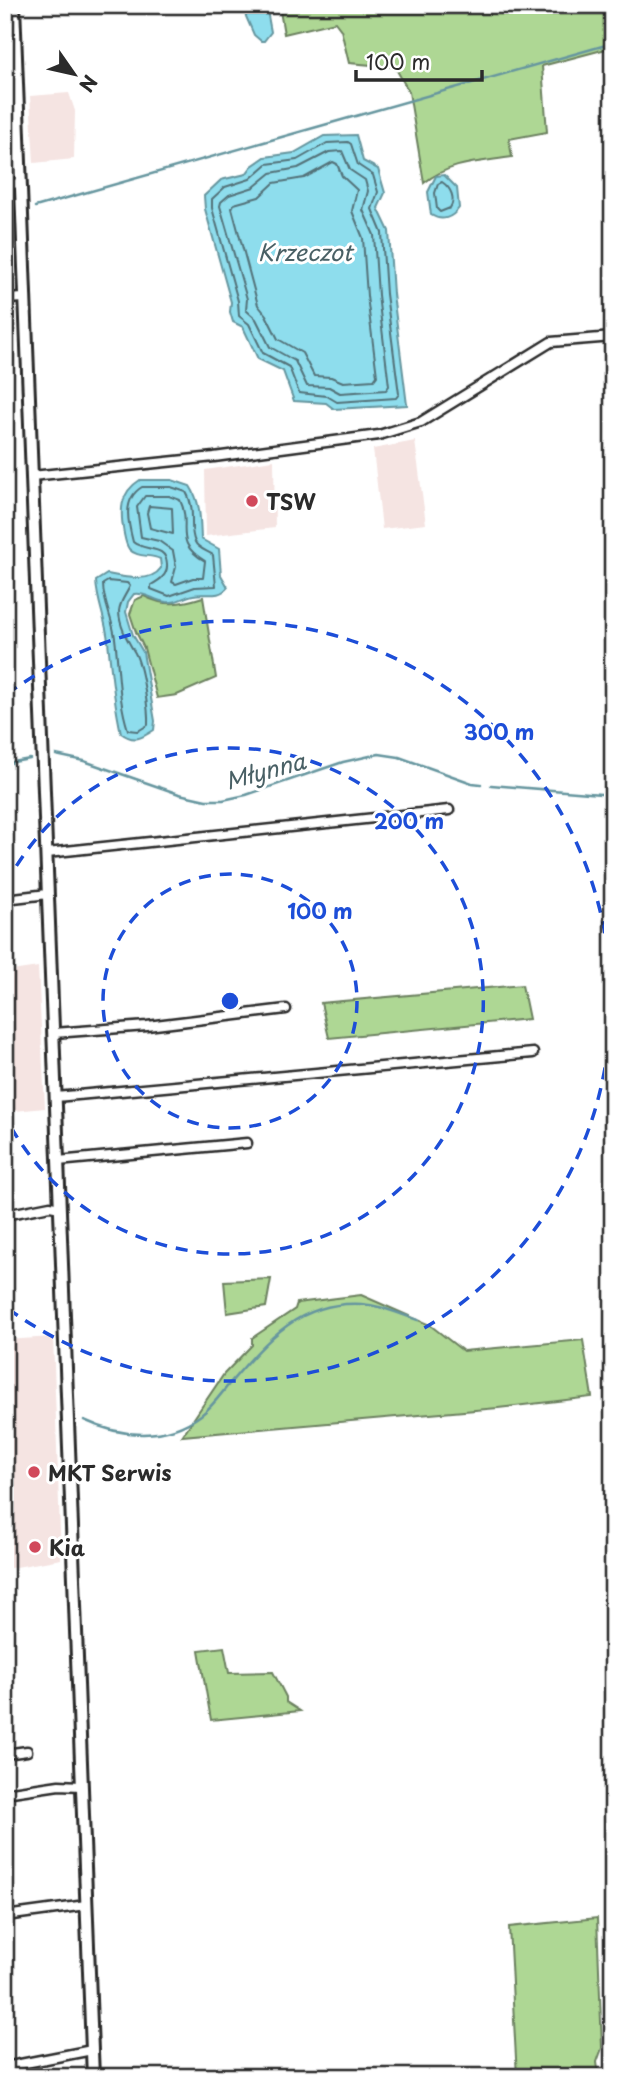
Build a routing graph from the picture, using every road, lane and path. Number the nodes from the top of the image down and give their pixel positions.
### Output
1 (14, 5) edge
2 (11, 55) edge
3 (21, 182) junction
4 (6, 186) edge
5 (26, 298) junction
6 (5, 299) edge
7 (613, 337) edge
8 (32, 476) junction
9 (449, 810) dead end
10 (47, 853) junction
11 (48, 894) junction
12 (5, 899) edge
13 (286, 1009) dead end
14 (54, 1033) junction
15 (533, 1053) dead end
16 (56, 1097) junction
17 (247, 1143) dead end
18 (58, 1161) junction
19 (60, 1208) junction
20 (5, 1215) edge
21 (27, 1751) dead end
22 (5, 1754) edge
23 (81, 1786) junction
24 (5, 1793) edge
25 (86, 1905) junction
26 (5, 1916) edge
27 (92, 2050) junction
28 (5, 2067) edge
29 (93, 2077) edge

1 - 2 street
2 - 3 street
3 - 4 street
3 - 5 street
5 - 6 street
5 - 8 street
7 - 8 street
8 - 10 street
9 - 10 street
10 - 11 street
11 - 12 street
11 - 14 street
13 - 14 street
14 - 16 street
15 - 16 street
16 - 18 street
17 - 18 street
18 - 19 street
19 - 20 street
19 - 23 street
21 - 22 street
23 - 24 street
23 - 25 street
25 - 26 street
25 - 27 street
27 - 28 street
27 - 29 street

